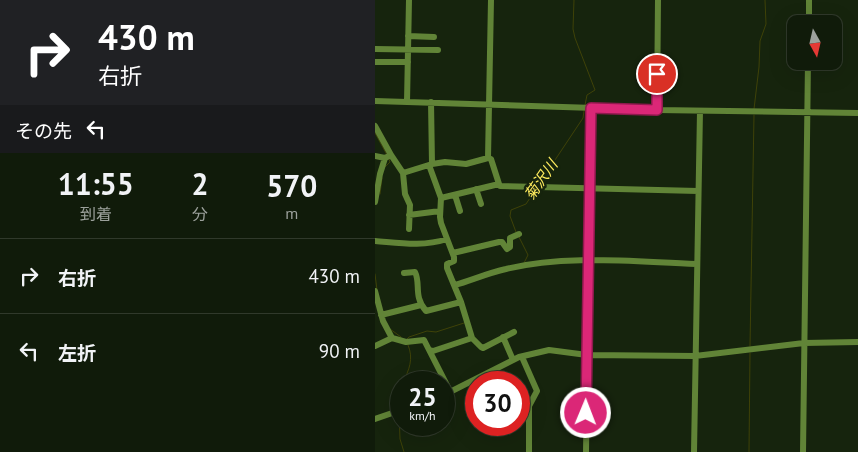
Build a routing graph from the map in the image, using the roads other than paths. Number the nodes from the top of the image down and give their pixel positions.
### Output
1 (409, 0) edge
2 (491, 0) edge
3 (658, 0) edge
4 (809, 0) edge
5 (809, 15) edge
6 (408, 36) junction
7 (434, 37) dead end
8 (375, 48) edge
9 (408, 49) junction
10 (438, 50) dead end
11 (376, 62) edge
12 (408, 62) junction
13 (808, 70) edge
14 (375, 101) edge
15 (407, 102) junction
16 (431, 102) junction
17 (489, 104) junction
18 (591, 108) junction
19 (657, 110) junction
20 (700, 111) junction
21 (807, 112) junction
22 (858, 113) edge
23 (375, 126) edge
24 (375, 156) edge
25 (388, 156) junction
26 (488, 158) junction
27 (430, 165) junction
28 (403, 173) junction
29 (499, 184) junction
30 (590, 188) junction
31 (476, 189) junction
32 (698, 191) junction
33 (455, 195) junction
34 (441, 198) junction
35 (375, 202) edge
36 (481, 204) dead end
37 (440, 211) junction
38 (460, 211) dead end
39 (409, 215) junction
40 (409, 229) dead end
41 (519, 234) dead end
42 (447, 239) junction
43 (375, 241) edge
44 (453, 253) junction
45 (588, 260) junction
46 (696, 264) junction
47 (404, 273) dead end
48 (455, 286) junction
49 (375, 291) edge
50 (461, 302) junction
51 (376, 303) edge
52 (421, 305) junction
53 (381, 315) junction
54 (514, 332) dead end
55 (393, 338) junction
56 (472, 338) junction
57 (503, 338) junction
58 (858, 342) edge
59 (804, 343) junction
60 (375, 346) edge
61 (430, 350) junction
62 (587, 355) junction
63 (522, 356) junction
64 (695, 356) junction
65 (513, 360) junction
66 (438, 371) edge
67 (493, 371) edge
68 (390, 414) edge
69 (375, 419) edge
70 (529, 452) edge
71 (586, 452) edge
72 (694, 452) edge
73 (803, 452) edge

1 - 6 street
2 - 17 street
3 - 19 street
4 - 5 street
6 - 7 street
6 - 9 street
8 - 9 street
9 - 10 street
9 - 12 street
11 - 12 street
12 - 15 street
13 - 21 street
14 - 15 street
15 - 16 street
16 - 17 street
16 - 27 street
17 - 18 street
17 - 26 street
18 - 19 street
18 - 30 street
19 - 20 street
20 - 21 street
20 - 32 street
21 - 22 street
21 - 59 street
23 - 25 street
24 - 25 street
25 - 28 street
25 - 35 street
26 - 27 street
26 - 29 street
27 - 28 street
27 - 34 street
28 - 39 street
29 - 30 street
29 - 31 street
30 - 32 street
30 - 45 street
31 - 33 street
31 - 36 street
32 - 46 street
33 - 34 street
33 - 38 street
34 - 37 street
37 - 39 street
37 - 42 street
39 - 40 street
41 - 44 street
42 - 43 street
42 - 44 street
44 - 48 street
45 - 46 street
45 - 48 street
45 - 62 street
46 - 64 street
47 - 52 street
48 - 50 street
49 - 51 street
50 - 52 street
50 - 56 street
51 - 53 street
52 - 53 street
53 - 55 street
54 - 57 street
55 - 60 street
55 - 61 street
56 - 57 street
56 - 61 street
57 - 65 street
58 - 59 street
59 - 64 street
59 - 73 street
61 - 66 street
62 - 63 street
62 - 64 street
62 - 71 street
63 - 65 street
63 - 70 street
64 - 72 street
65 - 67 street
68 - 69 street

